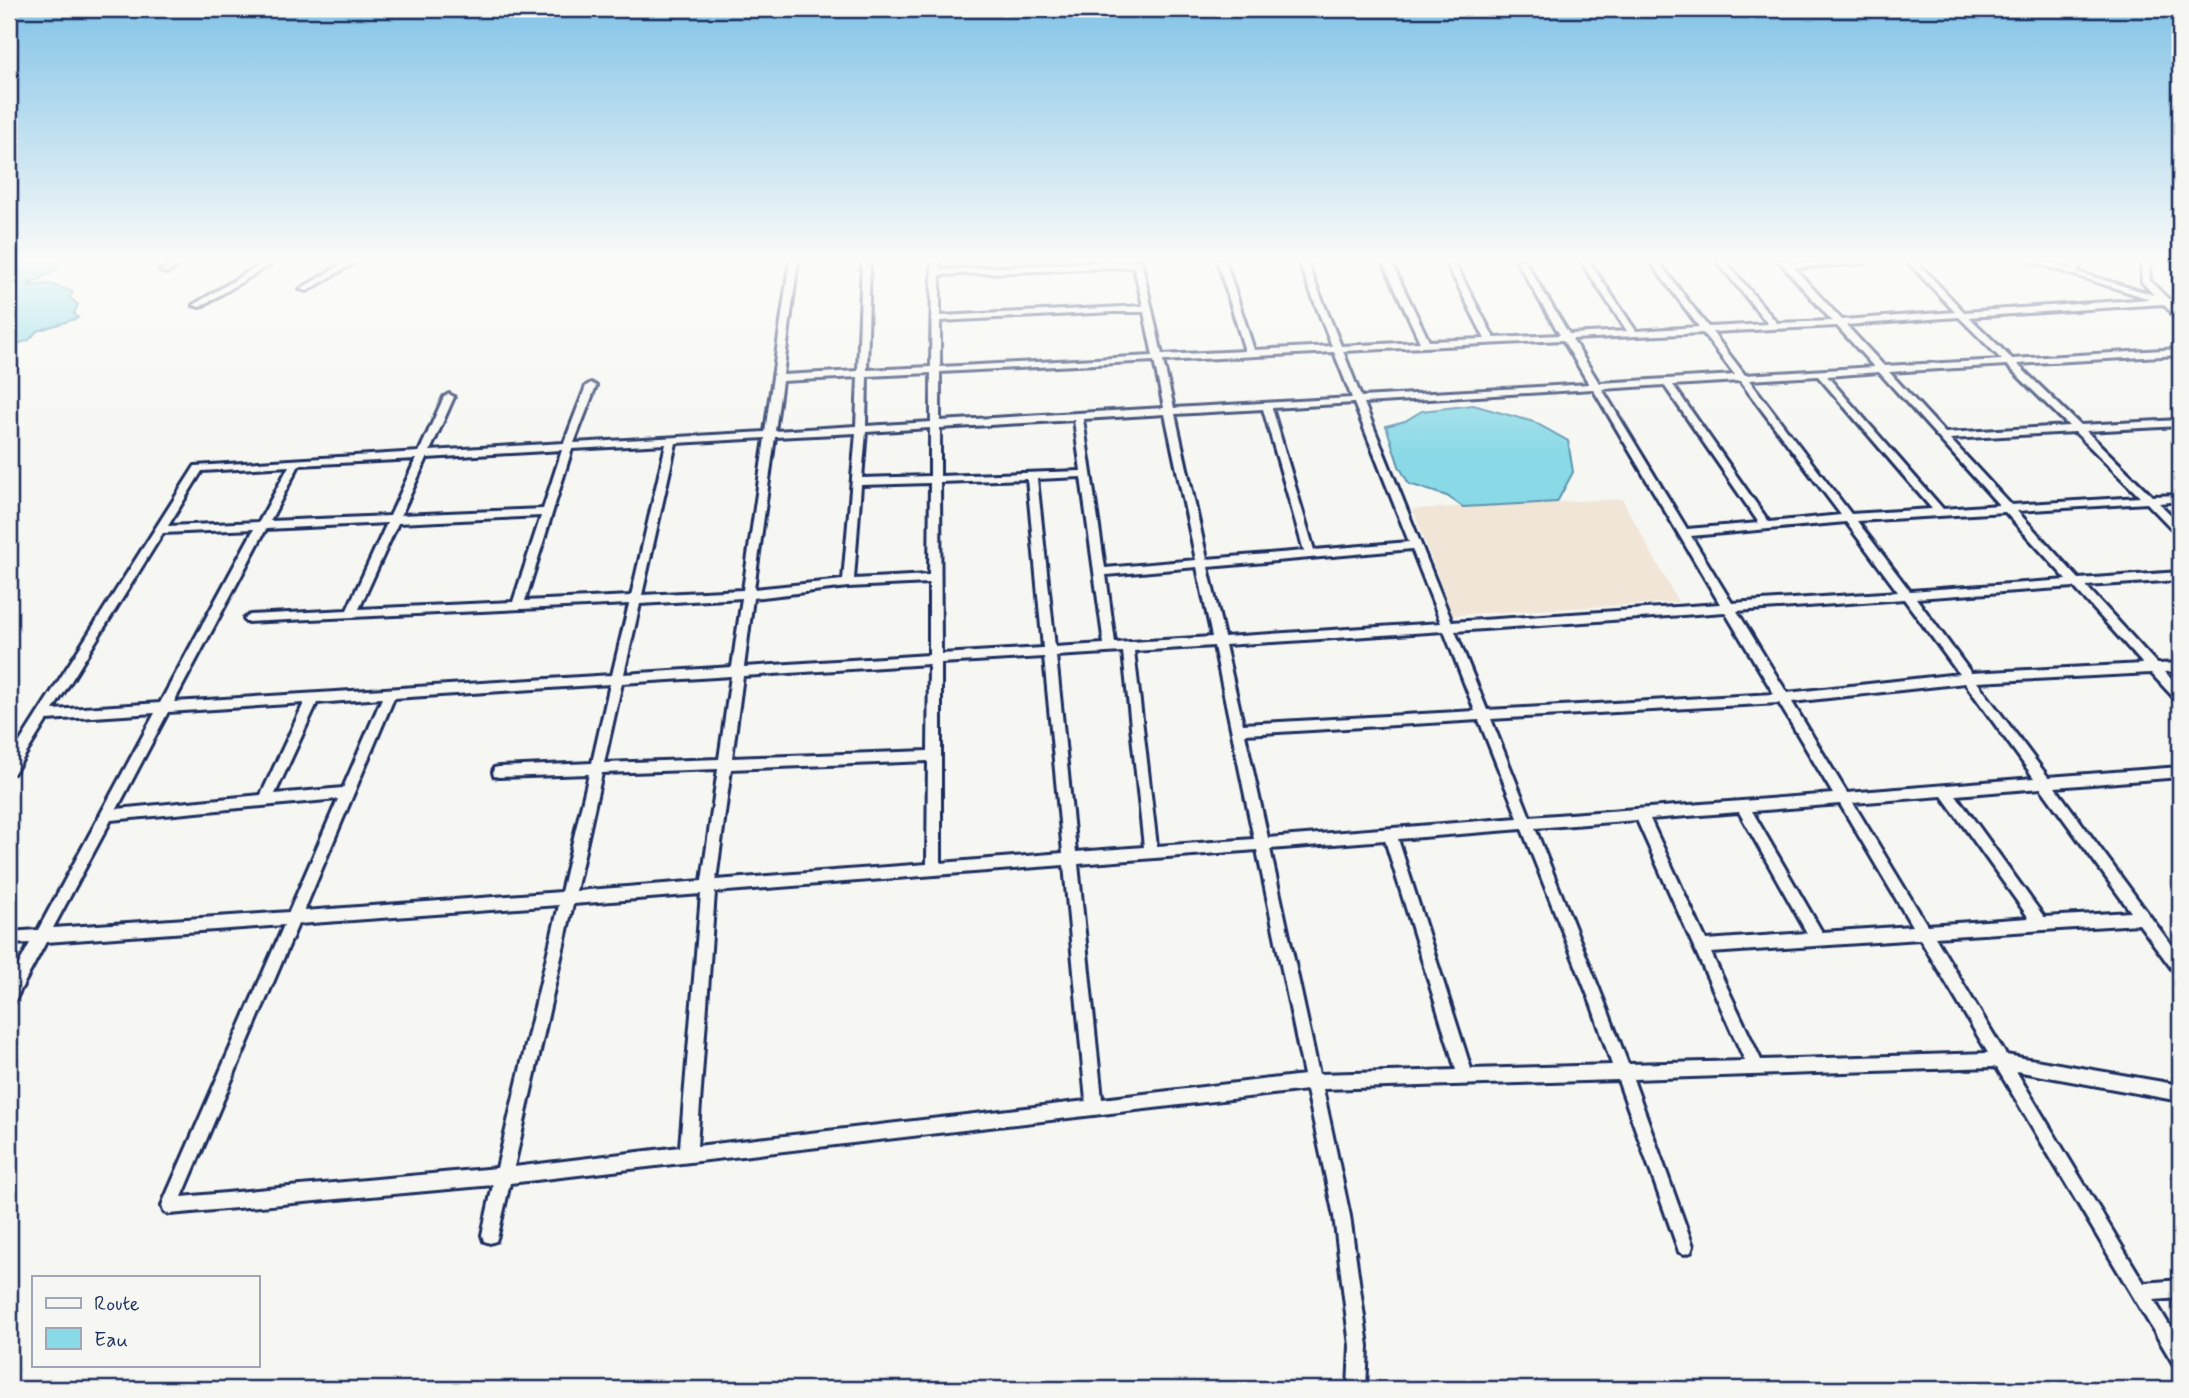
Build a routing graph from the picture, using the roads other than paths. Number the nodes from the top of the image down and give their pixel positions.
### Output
1 (785, 325) edge
2 (864, 325) edge
3 (936, 325) edge
4 (1151, 325) edge
5 (1242, 325) edge
6 (1327, 325) edge
7 (1416, 325) edge
8 (1483, 325) edge
9 (1559, 325) edge
10 (1628, 325) edge
11 (1702, 325) edge
12 (1790, 325) edge
13 (1839, 325) edge
14 (1972, 325) edge
15 (1774, 326) joint
16 (1704, 328) junction
17 (1633, 333) junction
18 (1566, 337) junction
19 (1490, 339) junction
20 (1425, 344) junction
21 (1336, 349) junction
22 (2180, 352) edge
23 (1251, 354) junction
24 (1158, 357) junction
25 (2010, 362) junction
26 (1882, 369) junction
27 (936, 370) junction
28 (862, 373) junction
29 (1820, 373) junction
30 (1741, 377) junction
31 (777, 378) junction
32 (1666, 382) junction
33 (1595, 385) junction
34 (591, 386) dead end
35 (449, 397) dead end
36 (1356, 399) junction
37 (1266, 404) junction
38 (1170, 409) junction
39 (1078, 415) junction
40 (2180, 423) edge
41 (935, 424) junction
42 (861, 428) junction
43 (2078, 429) junction
44 (770, 433) junction
45 (1943, 436) junction
46 (672, 440) junction
47 (568, 446) junction
48 (423, 455) junction
49 (296, 462) junction
50 (1086, 474) junction
51 (1032, 476) junction
52 (935, 479) junction
53 (857, 482) junction
54 (2180, 498) edge
55 (2150, 500) junction
56 (2008, 508) junction
57 (547, 512) junction
58 (1941, 513) junction
59 (1848, 518) junction
60 (395, 519) junction
61 (263, 525) junction
62 (1767, 526) junction
63 (160, 530) junction
64 (2180, 530) edge
65 (1684, 533) junction
66 (1414, 545) junction
67 (1310, 554) junction
68 (1202, 563) junction
69 (1100, 572) junction
70 (2180, 576) edge
71 (935, 579) junction
72 (2076, 582) junction
73 (848, 583) junction
74 (749, 594) junction
75 (1906, 595) junction
76 (636, 599) junction
77 (518, 605) junction
78 (1728, 607) junction
79 (352, 612) junction
80 (250, 619) dead end
81 (1447, 627) junction
82 (1219, 641) junction
83 (1128, 647) junction
84 (1110, 648) junction
85 (1049, 652) junction
86 (935, 659) junction
87 (2180, 667) edge
88 (2155, 669) junction
89 (738, 671) junction
90 (1968, 678) junction
91 (618, 679) junction
92 (390, 694) junction
93 (2180, 697) edge
94 (313, 698) junction
95 (1783, 698) junction
96 (165, 708) junction
97 (1482, 713) junction
98 (43, 716) junction
99 (1238, 729) junction
100 (934, 756) junction
101 (725, 762) junction
102 (9, 769) edge
103 (597, 769) junction
104 (499, 772) dead end
105 (2180, 772) edge
106 (2045, 783) junction
107 (1946, 791) junction
108 (346, 793) junction
109 (266, 799) junction
110 (1844, 799) junction
111 (1742, 806) junction
112 (1640, 814) junction
113 (107, 815) junction
114 (1525, 823) junction
115 (1390, 834) junction
116 (1262, 844) junction
117 (1151, 852) junction
118 (1070, 859) junction
119 (934, 869) junction
120 (708, 887) junction
121 (567, 898) junction
122 (2143, 917) junction
123 (292, 918) junction
124 (2041, 924) junction
125 (1924, 932) junction
126 (42, 936) junction
127 (9, 938) edge
128 (1818, 939) junction
129 (1701, 947) junction
130 (2180, 968) edge
131 (9, 998) edge
132 (2002, 1062) junction
133 (1758, 1069) junction
134 (1623, 1072) junction
135 (1466, 1077) junction
136 (1313, 1082) junction
137 (2180, 1093) edge
138 (1095, 1108) junction
139 (688, 1155) junction
140 (504, 1176) junction
141 (490, 1235) dead end
142 (1685, 1246) dead end
143 (2180, 1289) edge
144 (2140, 1292) junction
145 (2180, 1359) edge
146 (1357, 1389) edge

1 - 31 street
2 - 28 street
3 - 27 street
4 - 24 street
5 - 23 street
6 - 21 street
7 - 20 street
8 - 19 street
9 - 18 street
10 - 17 street
11 - 16 street
12 - 15 street
13 - 26 street
14 - 25 street
15 - 16 street
16 - 17 street
16 - 30 street
17 - 18 street
18 - 19 street
18 - 33 street
19 - 20 street
20 - 21 street
21 - 23 street
21 - 36 street
22 - 25 street
23 - 24 street
24 - 27 street
24 - 38 street
25 - 26 street
25 - 43 street
26 - 29 street
26 - 45 street
27 - 28 street
27 - 41 street
28 - 31 street
28 - 42 street
29 - 30 street
29 - 58 street
30 - 32 street
30 - 59 street
31 - 44 street
32 - 33 street
32 - 62 street
33 - 36 street
33 - 65 street
34 - 47 street
35 - 48 street
36 - 37 street
36 - 66 street
37 - 38 street
37 - 67 street
38 - 39 street
38 - 68 street
39 - 41 street
39 - 50 street
40 - 43 street
41 - 42 street
41 - 52 street
42 - 44 street
42 - 53 street
43 - 45 street
43 - 55 street
44 - 46 street
44 - 74 street
45 - 56 street
46 - 47 street
46 - 76 street
47 - 48 street
47 - 57 street
48 - 49 street
48 - 60 street
49 - 61 street
49 - 63 street
50 - 51 street
50 - 69 street
51 - 52 street
51 - 85 street
52 - 53 street
52 - 71 street
53 - 73 street
54 - 55 street
55 - 56 street
55 - 64 street
56 - 58 street
56 - 72 street
57 - 60 street
57 - 77 street
58 - 59 street
59 - 62 street
59 - 75 street
60 - 61 street
60 - 79 street
61 - 63 street
61 - 96 street
62 - 65 street
63 - 98 street
65 - 78 street
66 - 67 street
66 - 81 street
67 - 68 street
68 - 69 street
68 - 82 street
69 - 84 street
70 - 72 street
71 - 73 street
71 - 86 street
72 - 75 street
72 - 88 street
73 - 74 street
74 - 76 street
74 - 89 street
75 - 78 street
75 - 90 street
76 - 77 street
76 - 91 street
77 - 79 street
78 - 81 street
78 - 95 street
79 - 80 street
81 - 82 street
81 - 97 street
82 - 83 street
82 - 99 street
83 - 84 street
83 - 117 street
84 - 85 street
85 - 86 street
85 - 118 street
86 - 89 street
86 - 100 street
87 - 88 street
88 - 90 street
88 - 93 street
89 - 91 street
89 - 101 street
90 - 95 street
90 - 106 street
91 - 92 street
91 - 103 street
92 - 94 street
92 - 108 street
94 - 96 street
94 - 109 street
95 - 97 street
95 - 110 street
96 - 98 street
96 - 113 street
97 - 99 street
97 - 114 street
98 - 102 street
99 - 116 street
100 - 101 street
100 - 119 street
101 - 103 street
101 - 120 street
103 - 104 street
103 - 121 street
105 - 106 street
106 - 107 street
106 - 122 street
107 - 110 street
107 - 124 street
108 - 109 street
108 - 123 street
109 - 113 street
110 - 111 street
110 - 125 street
111 - 112 street
111 - 128 street
112 - 114 street
112 - 129 street
113 - 126 street
114 - 115 street
114 - 134 street
115 - 116 street
115 - 135 street
116 - 117 street
116 - 136 street
117 - 118 street
118 - 119 street
118 - 138 street
119 - 120 street
120 - 121 street
120 - 139 street
121 - 123 street
121 - 140 street
122 - 124 street
122 - 130 street
123 - 126 street
123 - 140 street
124 - 125 street
125 - 128 street
125 - 132 street
126 - 127 street
126 - 131 street
128 - 129 street
129 - 133 street
132 - 133 street
132 - 137 street
132 - 144 street
133 - 134 street
134 - 135 street
134 - 142 street
135 - 136 street
136 - 138 street
136 - 146 street
138 - 139 street
139 - 140 street
140 - 141 street
143 - 144 street
144 - 145 street

